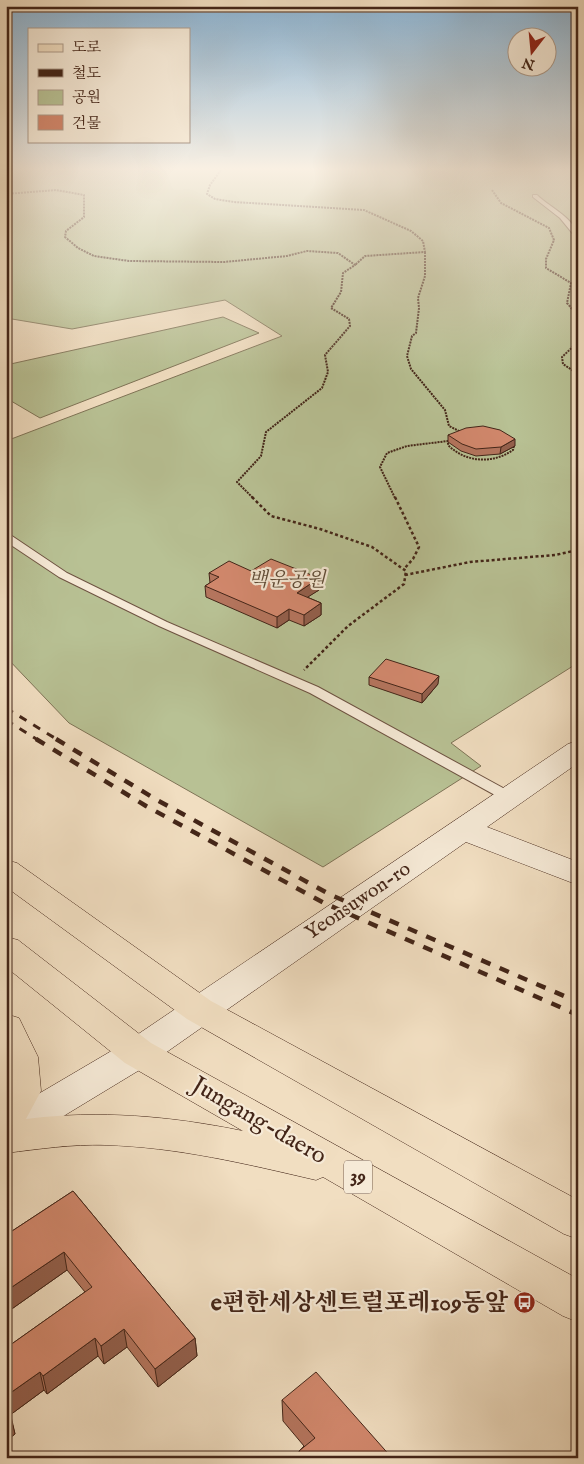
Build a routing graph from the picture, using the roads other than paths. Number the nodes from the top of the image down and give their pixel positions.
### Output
1 (6, 535) edge
2 (578, 750) edge
3 (509, 796) junction
4 (463, 829) junction
5 (6, 872) edge
6 (578, 874) edge
7 (6, 949) edge
8 (199, 1010) junction
9 (6, 1028) edge
10 (138, 1053) junction
11 (6, 1118) edge
12 (6, 1132) edge
13 (6, 1137) edge
14 (341, 1168) junction
15 (578, 1221) edge
16 (578, 1302) edge

1 - 3 lane
2 - 3 street, Yeonsuwon-ro
3 - 4 street, Yeonsuwon-ro
4 - 6 street
4 - 8 street, Yeonsuwon-ro
5 - 8 main road
7 - 10 main road, Jungang-daero / 39
8 - 10 street, Yeonsuwon-ro
8 - 15 main road
9 - 11 main road
10 - 12 street, Yeonsuwon-ro
10 - 14 main road, Jungang-daero / 39
13 - 14 main road
14 - 16 main road, Jungang-daero / 39

